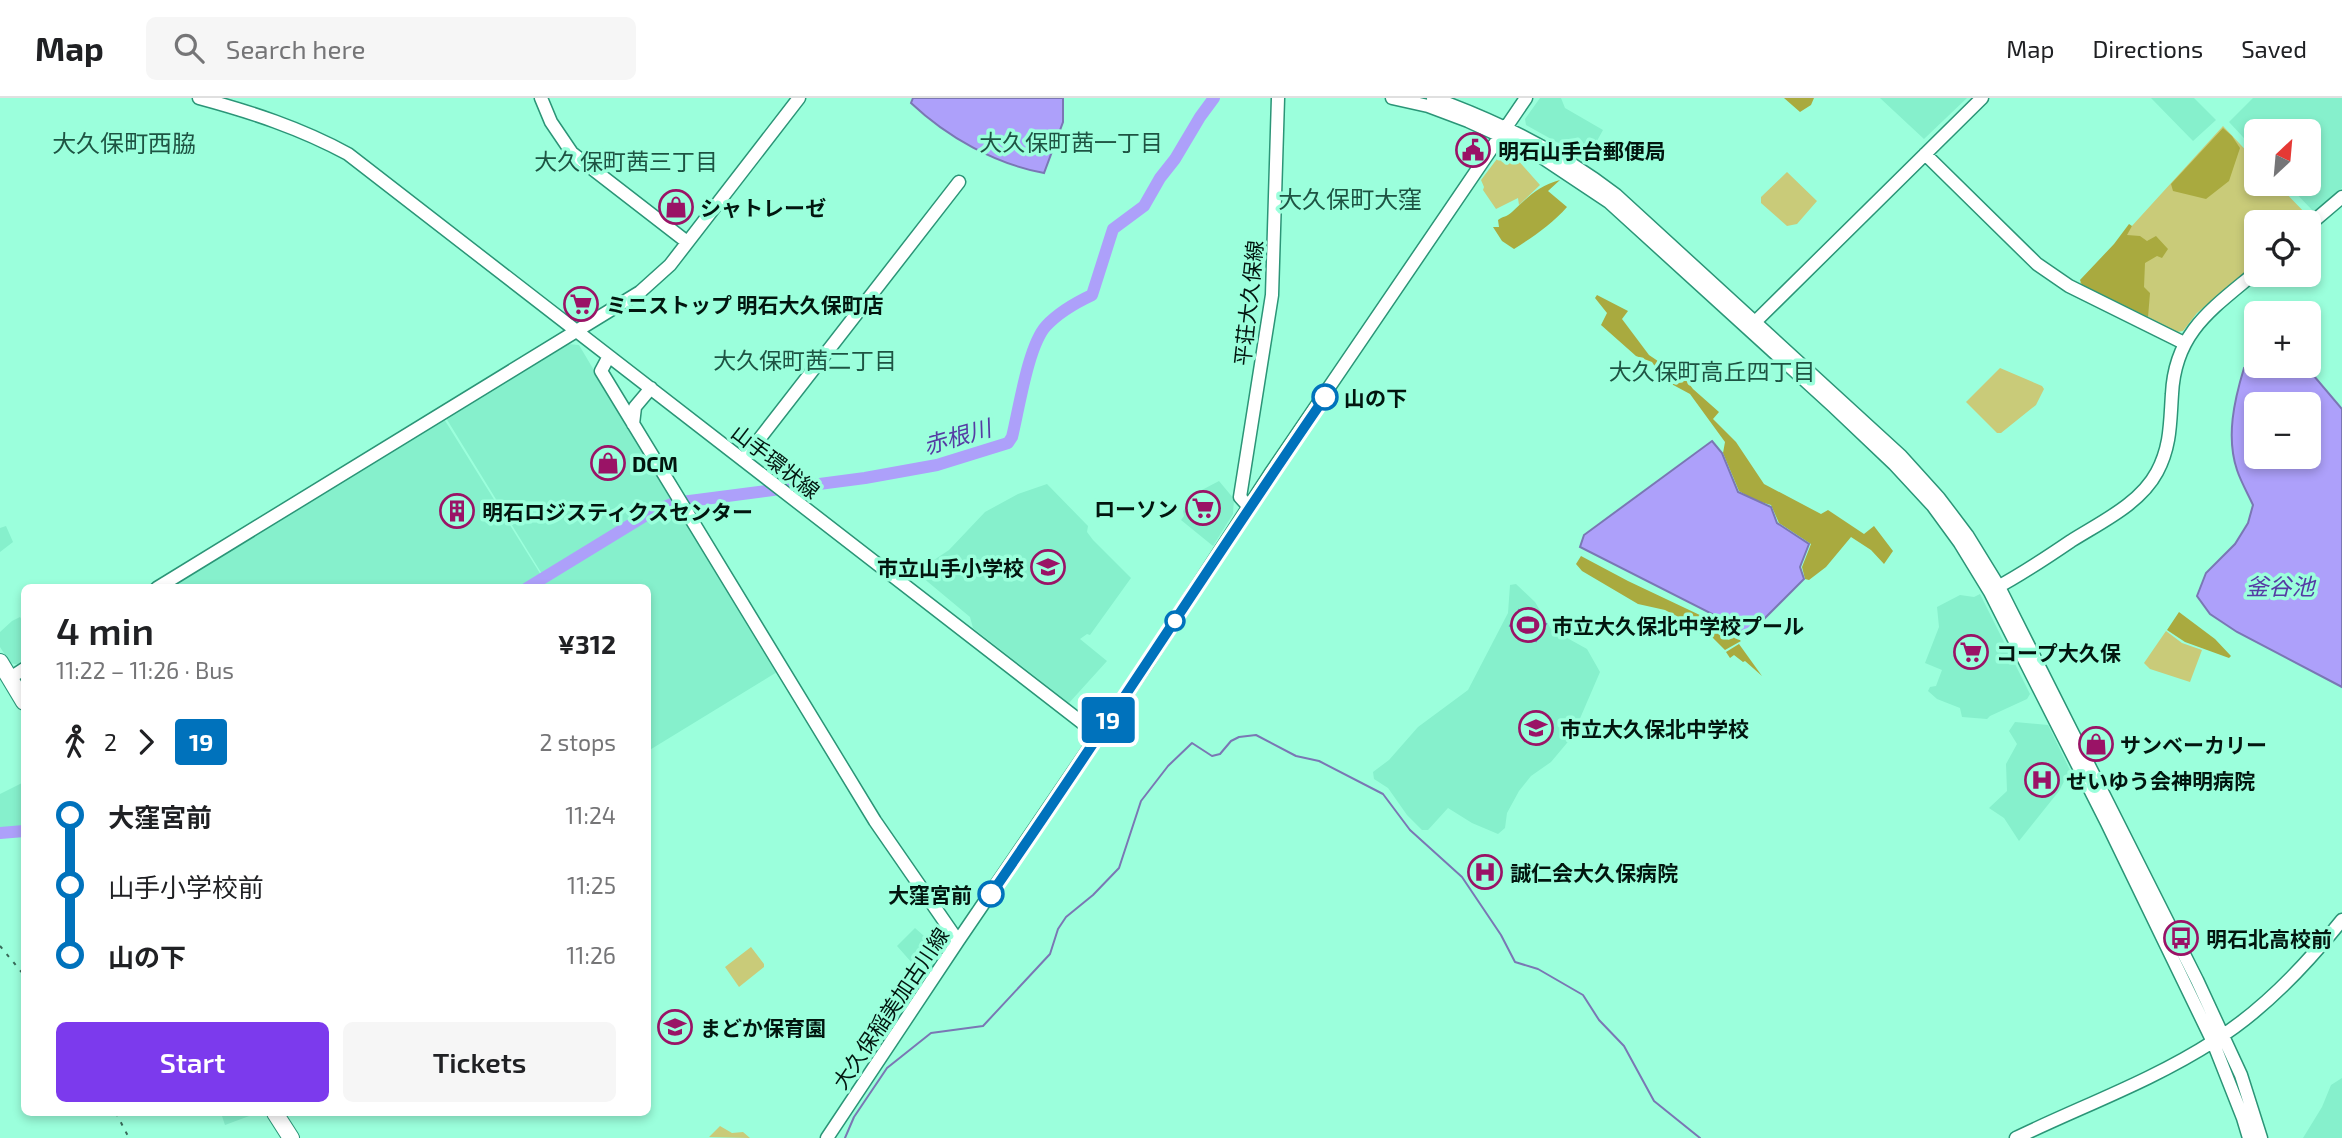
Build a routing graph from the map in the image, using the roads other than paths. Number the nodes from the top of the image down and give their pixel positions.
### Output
1 (199, 98) edge
2 (541, 98) edge
3 (799, 98) edge
4 (1278, 98) edge
5 (1392, 98) edge
6 (1433, 98) edge
7 (1526, 98) edge
8 (1982, 98) edge
9 (1503, 132) junction
10 (1925, 154) junction
11 (959, 183) dead end
12 (2342, 197) edge
13 (2321, 215) edge
14 (687, 242) junction
15 (2244, 282) edge
16 (1752, 325) junction
17 (577, 330) junction
18 (2184, 343) junction
19 (609, 356) junction
20 (651, 388) junction
21 (633, 424) junction
22 (743, 460) junction
23 (1249, 507) junction
24 (164, 584) edge
25 (1995, 589) junction
26 (0, 662) edge
27 (21, 671) edge
28 (10, 678) junction
29 (21, 697) edge
30 (1098, 735) junction
31 (2342, 920) edge
32 (958, 941) junction
33 (2218, 1038) junction
34 (277, 1116) edge
35 (291, 1138) edge
36 (827, 1138) edge
37 (2016, 1138) edge
38 (2249, 1138) edge
39 (2261, 1138) edge

1 - 17 street, 山手環状線
2 - 14 street
3 - 14 street
4 - 23 street, 平荘大久保線
5 - 9 street
6 - 9 street
7 - 9 street, 大久保稲美加古川線
8 - 10 street
9 - 16 street
9 - 23 street, 大久保稲美加古川線
10 - 16 street
10 - 18 street
11 - 22 street
12 - 13 street
14 - 17 street
15 - 18 street
16 - 25 street
17 - 19 street, 山手環状線
17 - 24 street
18 - 25 street
19 - 20 street, 山手環状線
19 - 21 street
20 - 21 street
20 - 22 street, 山手環状線
21 - 32 street
22 - 30 street, 山手環状線
23 - 30 street, 大久保稲美加古川線
25 - 33 street
26 - 28 highway
27 - 28 street
28 - 29 highway
30 - 32 street, 大久保稲美加古川線
31 - 33 street
32 - 36 street, 大久保稲美加古川線
33 - 37 street
33 - 38 street
33 - 39 street
34 - 35 highway

